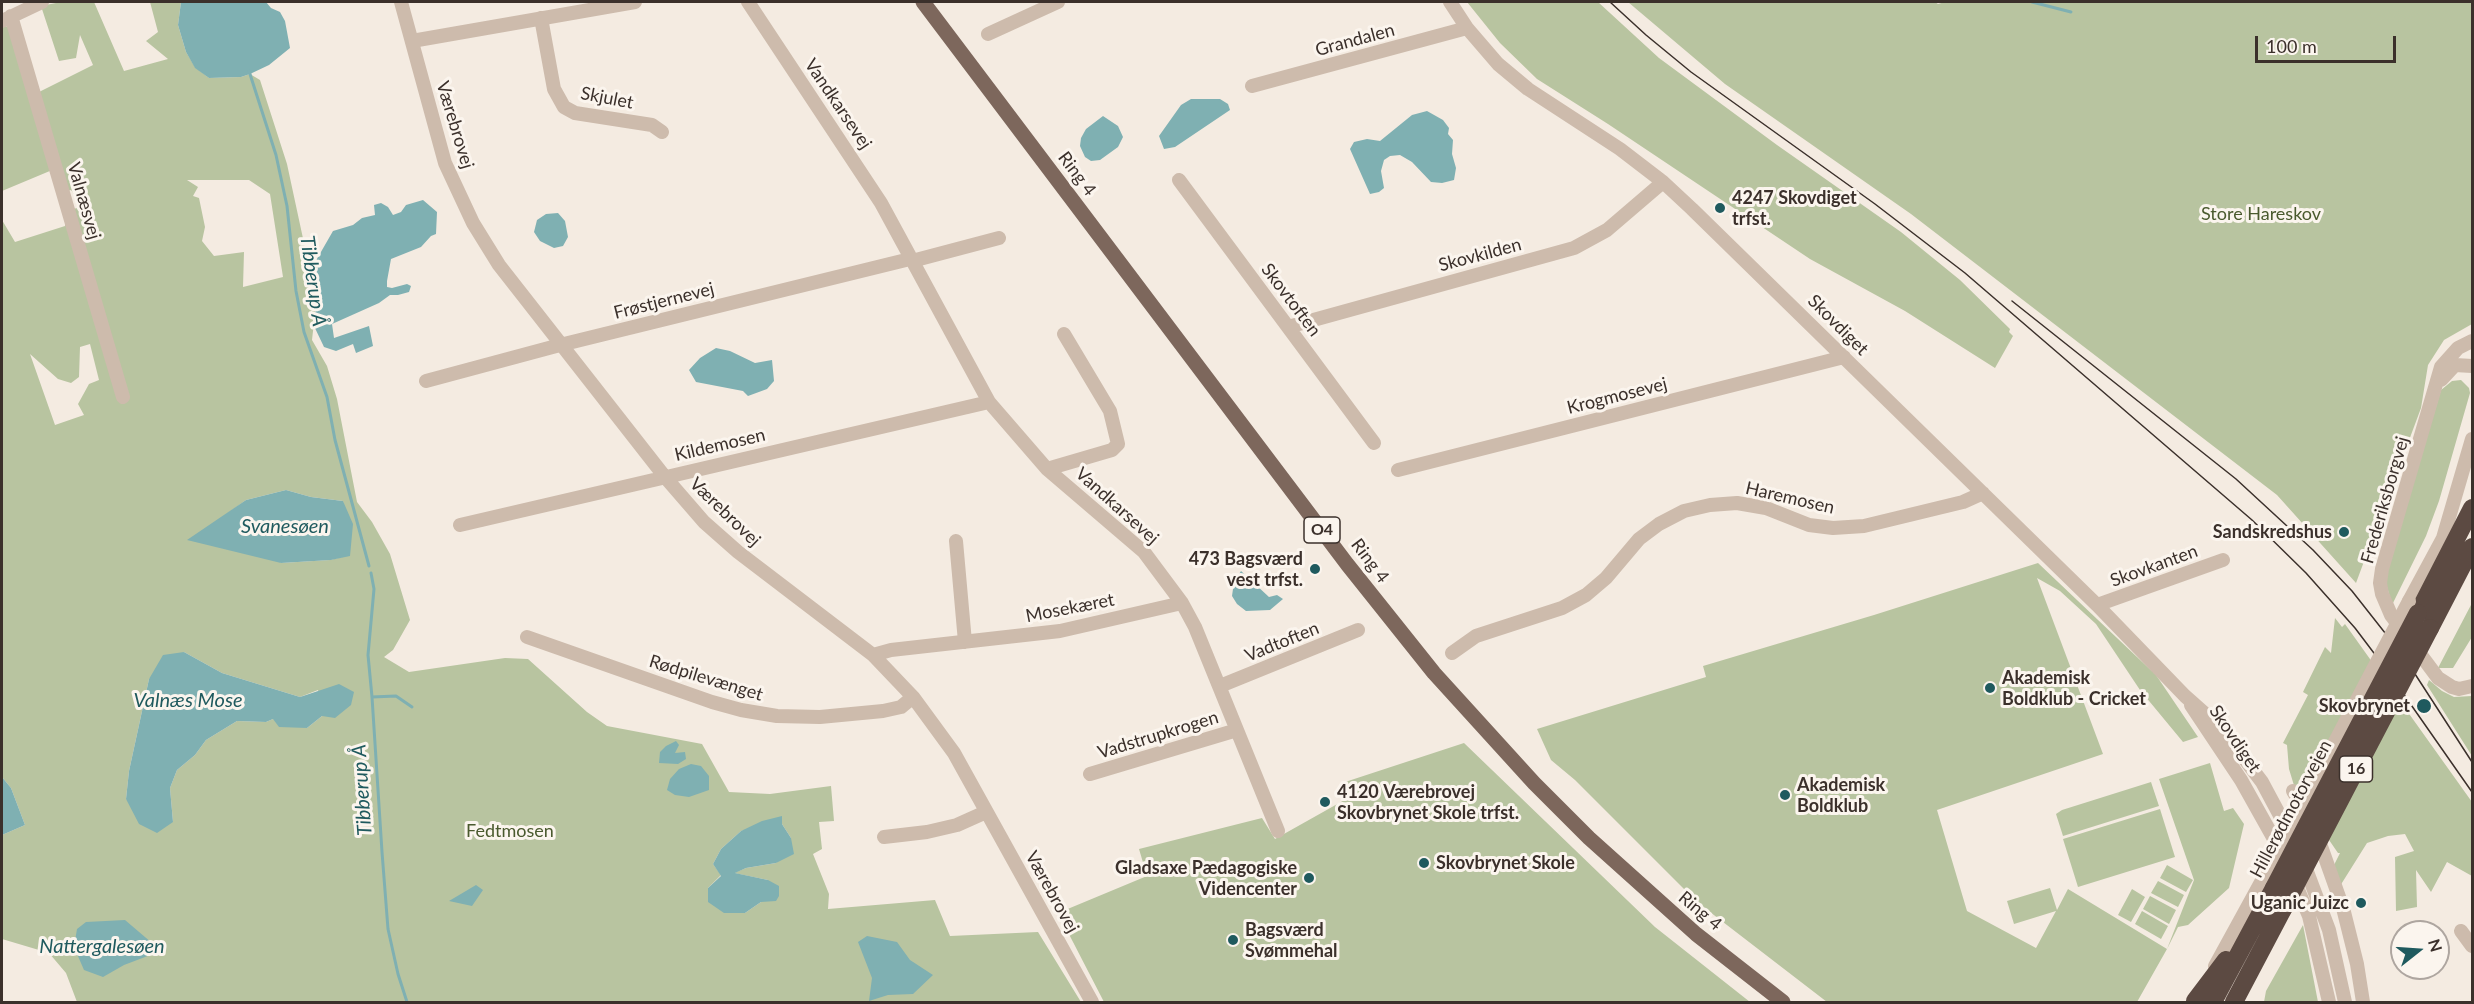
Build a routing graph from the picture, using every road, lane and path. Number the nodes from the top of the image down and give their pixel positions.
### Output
1 (42, 2) edge
2 (401, 2) edge
3 (634, 2) edge
4 (748, 2) edge
5 (923, 2) edge
6 (1058, 2) edge
7 (1449, 2) edge
8 (6, 18) edge
9 (541, 18) junction
10 (1467, 28) junction
11 (988, 34) dead end
12 (412, 41) junction
13 (1252, 86) dead end
14 (662, 132) dead end
15 (1179, 180) dead end
16 (1663, 182) junction
17 (999, 238) dead end
18 (911, 260) junction
19 (1288, 327) junction
20 (1064, 334) dead end
21 (2472, 341) edge
22 (560, 345) junction
23 (1844, 357) junction
24 (2472, 366) edge
25 (426, 381) dead end
26 (2438, 384) junction
27 (123, 397) dead end
28 (989, 402) junction
29 (2472, 439) edge
30 (1374, 443) dead end
31 (1047, 469) junction
32 (1398, 470) dead end
33 (665, 477) junction
34 (1983, 493) junction
35 (2472, 508) edge
36 (460, 525) dead end
37 (956, 541) dead end
38 (2472, 547) edge
39 (2223, 560) dead end
40 (2472, 570) edge
41 (1182, 603) junction
42 (2442, 604) junction
43 (2097, 605) junction
44 (2413, 607) junction
45 (1358, 630) dead end
46 (527, 637) dead end
47 (965, 642) junction
48 (1452, 653) dead end
49 (873, 655) junction
50 (1220, 686) junction
51 (2472, 686) edge
52 (2185, 696) junction
53 (913, 697) junction
54 (1237, 730) junction
55 (1090, 774) dead end
56 (2293, 791) dead end
57 (986, 812) junction
58 (1278, 831) dead end
59 (884, 837) dead end
60 (2270, 880) junction
61 (2283, 909) junction
62 (2460, 931) dead end
63 (2472, 946) edge
64 (1092, 1002) edge
65 (1783, 1002) edge
66 (2201, 1002) edge
67 (2234, 1002) edge
68 (2248, 1002) edge
69 (2329, 1002) edge
70 (2344, 1002) edge
71 (2363, 1002) edge

1 - 8 street
2 - 12 street, Værebrovej
3 - 9 street
4 - 18 street, Vandkarsevej
5 - 65 main road, Ring 4 / O4
6 - 11 street
7 - 10 street, Skovdiget
8 - 27 street, Valnæsvej
9 - 12 street
9 - 14 street, Skjulet
10 - 13 street, Grandalen
10 - 16 street, Skovdiget
12 - 22 street, Værebrovej
15 - 19 street, Skovtoften
16 - 19 street, Skovkilden
16 - 23 street, Skovdiget
17 - 18 street
18 - 22 street, Frøstjernevej
18 - 28 street, Vandkarsevej
19 - 30 street, Skovtoften
20 - 31 street
21 - 26 street, Frederiksborgvej
22 - 25 street, Frøstjernevej
22 - 33 street, Værebrovej
23 - 32 street, Krogmosevej
23 - 34 street, Skovdiget
24 - 26 street
26 - 51 street, Frederiksborgvej
28 - 31 street, Vandkarsevej
28 - 33 street, Kildemosen
29 - 44 street
31 - 41 street, Vandkarsevej
33 - 36 street, Kildemosen
33 - 49 street, Værebrovej
34 - 43 street, Skovdiget
34 - 48 street, Haremosen
35 - 44 highway, Hillerødmotorvejen / 16
37 - 47 street
38 - 42 highway, 16
39 - 43 street, Skovkanten
40 - 42 highway
41 - 47 street, Mosekæret
41 - 50 street, Vandkarsevej
42 - 61 highway, 16, bridge
43 - 52 street, Skovdiget
44 - 60 highway, Hillerødmotorvejen / 16, bridge
45 - 50 street, Vadtoften
46 - 53 street, Rødpilevænget
47 - 49 street, Mosekæret
49 - 53 street, Værebrovej
50 - 54 street, Vandkarsevej
52 - 69 street, Skovdiget
52 - 70 street, Skovdiget
53 - 57 street, Værebrovej
54 - 55 street, Vadstrupkrogen
54 - 58 street, Vandkarsevej
56 - 71 street
57 - 59 street
57 - 64 street, Værebrovej
60 - 66 street
60 - 66 highway, Hillerødmotorvejen / 16
61 - 67 highway, 16
61 - 68 highway
62 - 63 street

